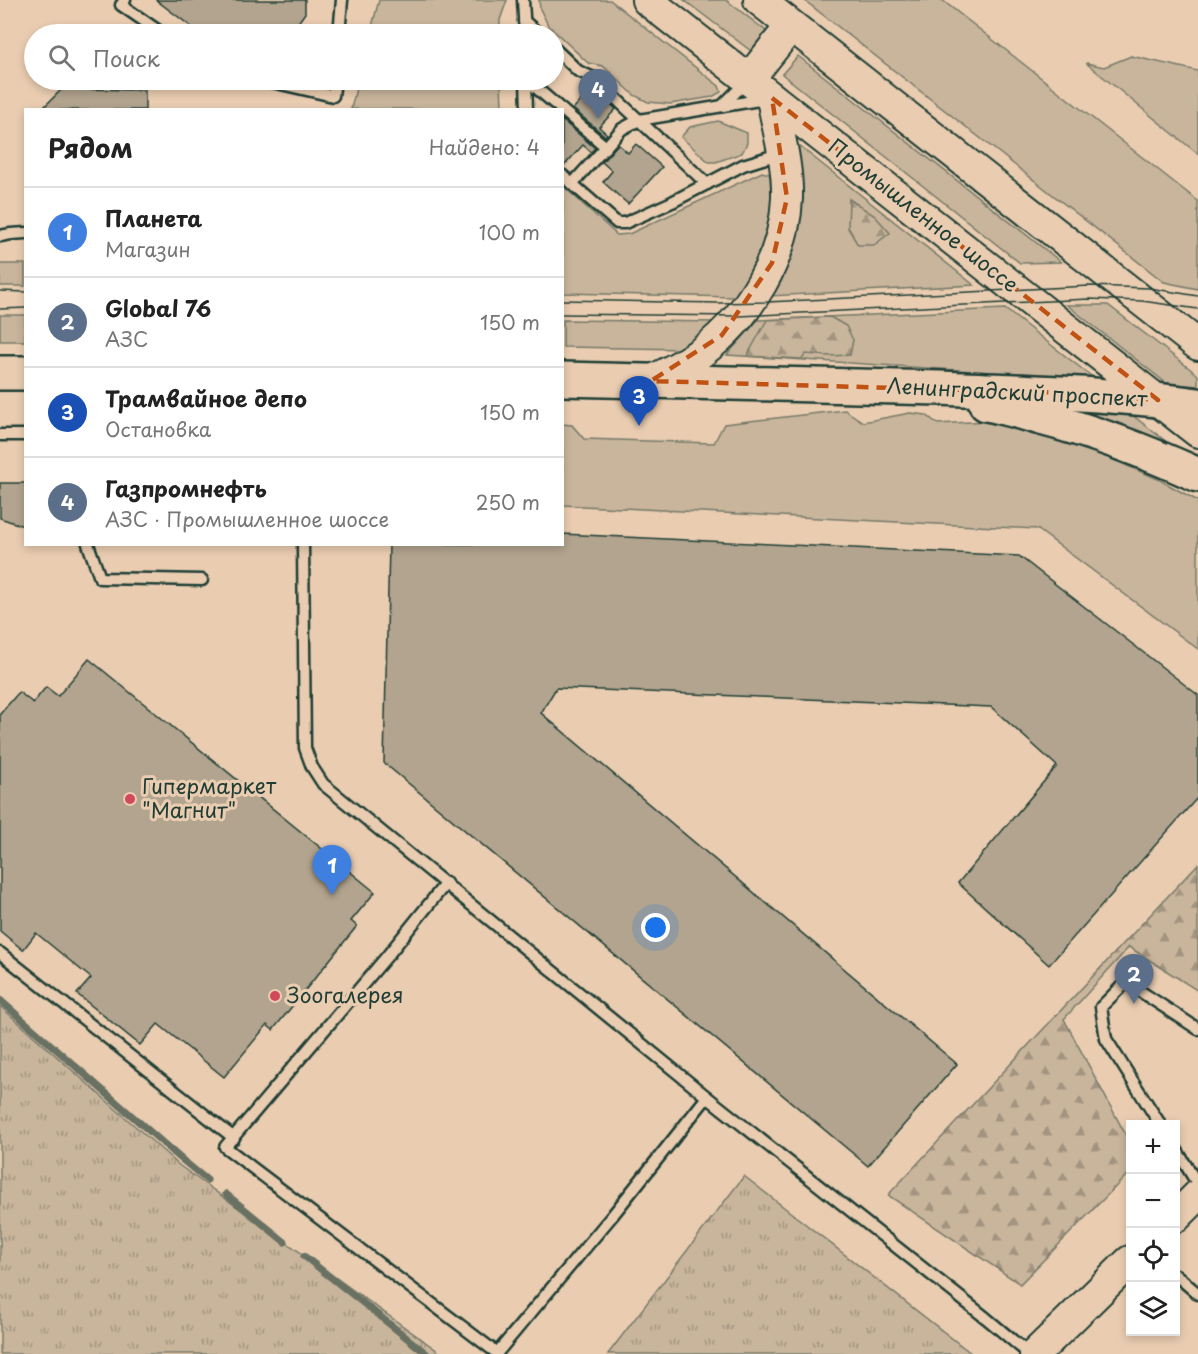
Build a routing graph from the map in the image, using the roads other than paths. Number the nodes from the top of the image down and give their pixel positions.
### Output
1 (125, 0) edge
2 (342, 0) edge
3 (523, 0) edge
4 (647, 0) edge
5 (764, 2) edge
6 (525, 21) joint
7 (149, 24) edge
8 (340, 24) edge
9 (528, 24) edge
10 (792, 26) junction
11 (564, 58) edge
12 (760, 89) junction
13 (307, 90) edge
14 (334, 90) edge
15 (527, 90) edge
16 (539, 90) edge
17 (722, 106) junction
18 (527, 108) edge
19 (560, 108) edge
20 (564, 112) edge
21 (639, 120) junction
22 (606, 147) junction
23 (782, 153) junction
24 (564, 176) edge
25 (573, 183) junction
26 (707, 184) junction
27 (24, 234) edge
28 (0, 236) edge
29 (1198, 345) edge
30 (0, 373) edge
31 (24, 373) edge
32 (564, 380) edge
33 (651, 381) junction
34 (836, 385) junction
35 (1158, 400) junction
36 (1198, 405) edge
37 (1198, 432) edge
38 (0, 435) edge
39 (24, 435) edge
40 (1198, 475) edge
41 (89, 546) edge
42 (303, 546) edge
43 (202, 580) dead end
44 (446, 883) junction
45 (0, 953) edge
46 (1198, 1029) edge
47 (707, 1097) junction
48 (1157, 1120) edge
49 (234, 1137) junction
50 (1180, 1156) edge
51 (1198, 1185) edge
52 (1198, 1195) edge
53 (1180, 1213) edge
54 (1126, 1266) edge
55 (1180, 1278) edge
56 (1198, 1294) edge
57 (1029, 1354) edge
58 (1035, 1354) edge

1 - 7 lane
2 - 8 lane
3 - 6 lane
4 - 12 main road, Промышленное шоссе
5 - 10 main road
6 - 9 lane
10 - 12 main road
10 - 29 main road
11 - 21 lane
12 - 17 lane
12 - 17 lane
12 - 23 main road
12 - 35 main road, Промышленное шоссе
13 - 14 lane
15 - 18 lane
16 - 19 lane
17 - 21 lane
20 - 22 lane
21 - 22 lane
21 - 26 lane
22 - 25 lane
23 - 26 lane
23 - 33 main road
24 - 25 lane
25 - 26 lane
27 - 28 lane
30 - 31 main road
32 - 33 main road, Ленинградский проспект
33 - 34 main road, Ленинградский проспект
34 - 35 main road, Ленинградский проспект
34 - 40 main road, Ленинградский проспект
35 - 36 main road, Ленинградский проспект
35 - 37 main road, Промышленное шоссе
38 - 39 lane
41 - 43 lane
42 - 44 lane
44 - 47 lane
44 - 49 lane
45 - 49 lane
46 - 48 lane
47 - 49 lane
47 - 57 lane
50 - 51 lane
52 - 53 main road
54 - 58 main road
55 - 56 lane

